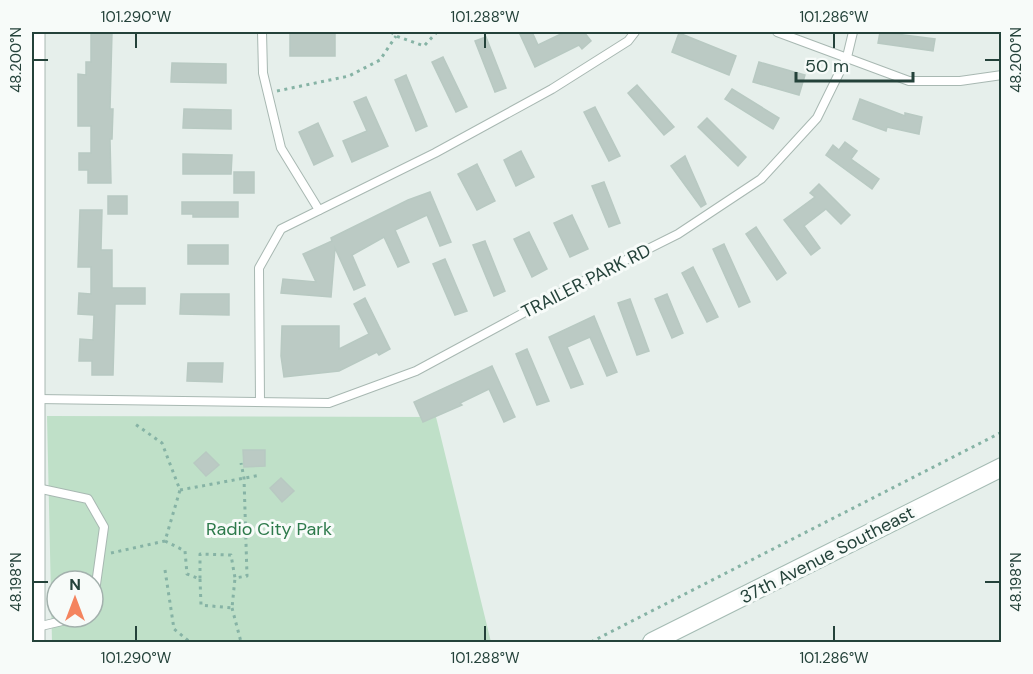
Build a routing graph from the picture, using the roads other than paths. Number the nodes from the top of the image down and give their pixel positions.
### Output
1 (37, 32) edge
2 (262, 32) edge
3 (635, 32) edge
4 (777, 32) edge
5 (853, 32) edge
6 (847, 57) junction
7 (1002, 75) edge
8 (34, 127) edge
9 (319, 210) junction
10 (34, 399) edge
11 (260, 402) junction
12 (1002, 467) edge
13 (37, 488) junction
14 (98, 569) edge
15 (45, 625) edge
16 (37, 627) junction
17 (37, 642) edge
18 (652, 642) edge

1 - 8 street
2 - 9 lane
3 - 9 lane
4 - 6 lane
5 - 6 lane, TRAILER PARK RD
6 - 7 lane
6 - 11 lane, TRAILER PARK RD
8 - 10 street
9 - 11 lane
10 - 11 lane, TRAILER PARK RD
10 - 13 street
12 - 18 street, 37th Avenue Southeast
13 - 14 lane
13 - 16 street
15 - 16 lane
16 - 17 street

